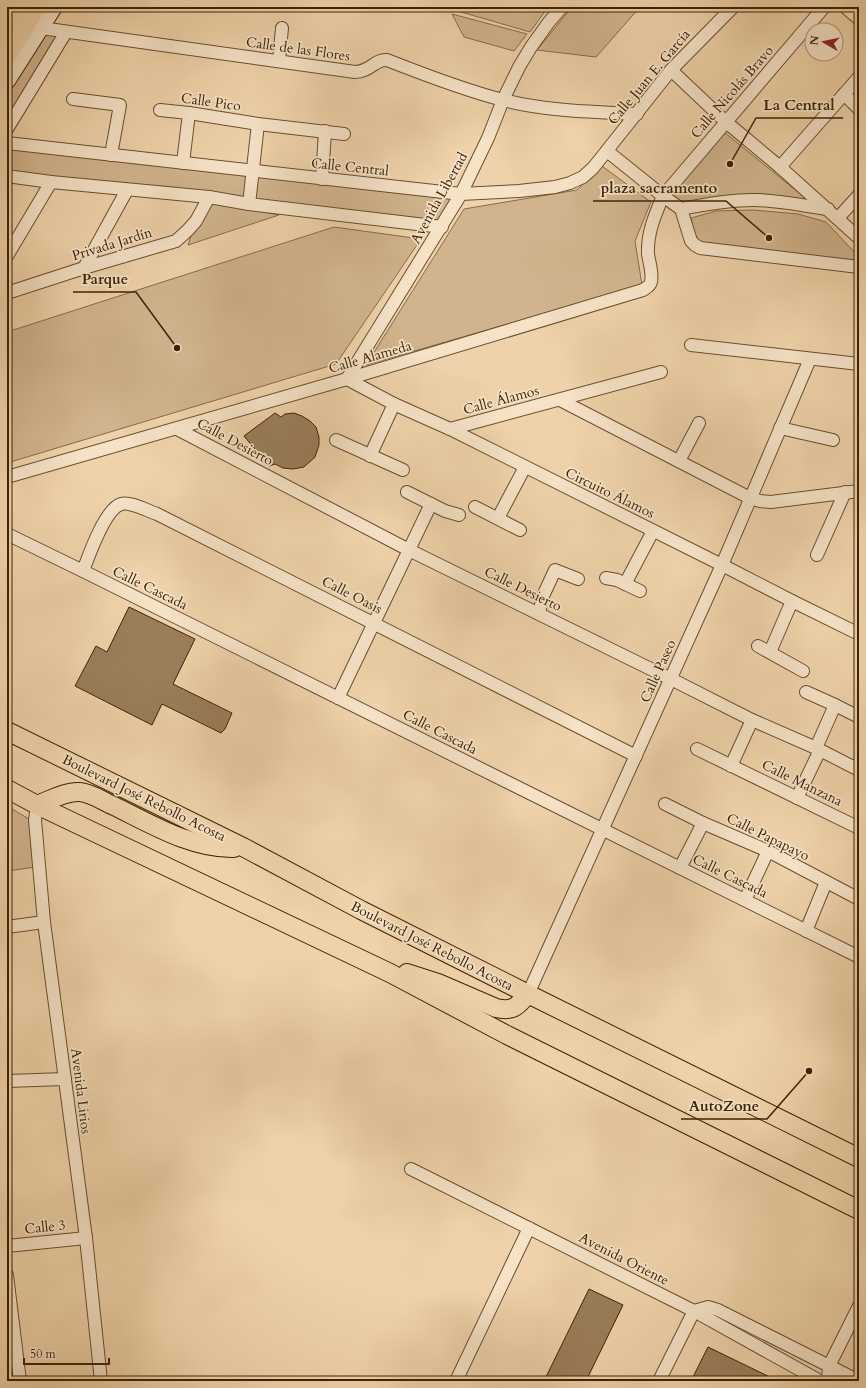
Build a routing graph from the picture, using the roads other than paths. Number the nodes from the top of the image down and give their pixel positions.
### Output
1 (13, 7) edge
2 (35, 7) edge
3 (54, 7) edge
4 (562, 7) edge
5 (733, 7) edge
6 (824, 7) edge
7 (845, 7) edge
8 (7, 16) edge
9 (859, 19) edge
10 (41, 28) junction
11 (282, 28) dead end
12 (66, 32) junction
13 (7, 54) edge
14 (279, 61) junction
15 (671, 70) junction
16 (859, 77) edge
17 (7, 81) edge
18 (844, 94) junction
19 (73, 98) dead end
20 (503, 100) junction
21 (859, 109) edge
22 (160, 110) dead end
23 (189, 113) junction
24 (637, 114) junction
25 (726, 122) junction
26 (258, 124) junction
27 (7, 129) edge
28 (326, 131) junction
29 (344, 134) dead end
30 (7, 143) edge
31 (607, 151) junction
32 (112, 155) junction
33 (183, 163) junction
34 (780, 167) junction
35 (253, 171) junction
36 (7, 176) edge
37 (322, 178) junction
38 (51, 182) junction
39 (127, 190) junction
40 (461, 194) junction
41 (859, 195) edge
42 (662, 196) junction
43 (209, 198) junction
44 (249, 204) junction
45 (828, 209) junction
46 (681, 210) junction
47 (838, 218) junction
48 (442, 228) junction
49 (859, 238) edge
50 (7, 256) edge
51 (859, 267) edge
52 (84, 268) junction
53 (7, 292) edge
54 (691, 345) dead end
55 (810, 359) junction
56 (858, 362) edge
57 (661, 372) dead end
58 (347, 379) junction
59 (560, 400) junction
60 (394, 404) junction
61 (699, 423) dead end
62 (780, 428) junction
63 (177, 429) junction
64 (450, 430) junction
65 (336, 440) dead end
66 (833, 440) dead end
67 (370, 456) junction
68 (679, 461) junction
69 (526, 467) junction
70 (403, 470) dead end
71 (7, 477) edge
72 (859, 491) edge
73 (407, 492) dead end
74 (845, 492) junction
75 (750, 498) junction
76 (431, 504) junction
77 (475, 507) dead end
78 (459, 515) dead end
79 (498, 518) junction
80 (520, 530) dead end
81 (653, 531) junction
82 (7, 534) edge
83 (409, 550) junction
84 (817, 555) dead end
85 (722, 564) junction
86 (83, 571) junction
87 (606, 578) dead end
88 (578, 579) dead end
89 (625, 584) junction
90 (640, 590) dead end
91 (792, 601) junction
92 (539, 613) junction
93 (375, 623) junction
94 (859, 634) edge
95 (758, 646) dead end
96 (770, 652) junction
97 (803, 671) dead end
98 (671, 679) junction
99 (806, 692) dead end
100 (338, 698) junction
101 (835, 705) junction
102 (859, 717) edge
103 (752, 720) junction
104 (7, 731) edge
105 (697, 749) dead end
106 (818, 749) junction
107 (636, 756) junction
108 (731, 766) junction
109 (859, 770) edge
110 (7, 789) edge
111 (797, 798) junction
112 (665, 804) dead end
113 (37, 805) junction
114 (702, 823) junction
115 (859, 828) edge
116 (602, 829) junction
117 (243, 848) junction
118 (768, 852) junction
119 (680, 868) junction
120 (826, 882) junction
121 (859, 899) edge
122 (745, 900) junction
123 (44, 922) junction
124 (7, 927) edge
125 (806, 931) junction
126 (859, 957) edge
127 (390, 973) junction
128 (528, 994) junction
129 (65, 1079) junction
130 (7, 1081) edge
131 (859, 1158) edge
132 (411, 1170) dead end
133 (859, 1210) edge
134 (528, 1228) junction
135 (86, 1238) junction
136 (7, 1246) edge
137 (7, 1275) edge
138 (859, 1306) edge
139 (694, 1311) junction
140 (829, 1366) junction
141 (20, 1381) edge
142 (101, 1381) edge
143 (456, 1381) edge
144 (659, 1381) edge
145 (820, 1381) edge
146 (828, 1381) edge
147 (859, 1381) edge

1 - 8 highway
2 - 13 highway
3 - 10 street
4 - 20 street, Avenida Libertad
5 - 15 street, Calle Juan E. García
6 - 25 street, Calle Nicolás Bravo
7 - 9 street
10 - 12 street, Calle de las Flores
10 - 17 street
11 - 14 street
12 - 14 street, Calle de las Flores
12 - 27 street
14 - 20 street, Calle de las Flores
15 - 24 street, Calle Juan E. García
15 - 25 street
16 - 18 street
18 - 21 street
18 - 34 street
19 - 32 street
20 - 24 street, Calle de las Flores
20 - 40 street, Avenida Libertad
22 - 23 street, Calle Pico
23 - 26 street, Calle Pico
23 - 33 street
24 - 31 street, Calle Juan E. García
25 - 34 street
25 - 42 street, Calle Nicolás Bravo
26 - 28 street, Calle Pico
26 - 35 street
28 - 29 street, Calle Pico
28 - 37 street
30 - 32 street, Calle Central
31 - 40 street, Calle Central
31 - 42 street
32 - 33 street, Calle Central
33 - 35 street, Calle Central
34 - 45 street
35 - 37 street, Calle Central
35 - 44 street
36 - 38 street
37 - 40 street, Calle Central
38 - 39 street
38 - 50 street
39 - 43 street
39 - 52 street
40 - 48 street, Avenida Libertad
41 - 47 street
42 - 46 street
42 - 58 street, Calle Alameda
43 - 44 street
43 - 52 street, Privada Jardín
44 - 48 street
45 - 46 street
45 - 47 street
46 - 51 street
47 - 49 street
48 - 58 street, Avenida Libertad
52 - 53 street, Privada Jardín
54 - 55 street
55 - 56 street
55 - 62 street, Calle Paseo
57 - 59 street, Calle Álamos
58 - 60 street, Circuito Álamos
58 - 63 street, Calle Alameda
59 - 64 street, Calle Álamos
59 - 68 street
60 - 64 street, Circuito Álamos
60 - 67 street
61 - 68 street
62 - 66 street
62 - 75 street, Calle Paseo
63 - 71 street, Calle Alameda
63 - 83 street, Calle Desierto
64 - 69 street, Circuito Álamos
65 - 67 street
67 - 70 street
68 - 75 street
69 - 79 street
69 - 81 street, Circuito Álamos
72 - 74 street
73 - 76 street
74 - 75 street
74 - 84 street
75 - 85 street, Calle Paseo
76 - 78 street
76 - 83 street
77 - 79 street
79 - 80 street
81 - 85 street, Circuito Álamos
81 - 89 street
82 - 86 street, Calle Cascada
83 - 92 street, Calle Desierto
83 - 93 street
85 - 91 street, Circuito Álamos
85 - 98 street, Calle Paseo
86 - 93 street, Calle Oasis
86 - 100 street, Calle Cascada
87 - 89 street
88 - 92 street
89 - 90 street
91 - 94 street, Circuito Álamos
91 - 96 street
92 - 98 street, Calle Desierto
93 - 100 street
93 - 107 street, Calle Oasis
95 - 96 street
96 - 97 street
98 - 103 street, Calle Desierto
98 - 107 street, Calle Paseo
99 - 101 street
100 - 116 street, Calle Cascada
101 - 102 street
101 - 106 street
103 - 106 street, Calle Desierto
103 - 108 street
104 - 117 main road, Boulevard José Rebollo Acosta
105 - 108 street, Calle Manzana
106 - 109 street, Calle Desierto
106 - 111 street
107 - 116 street, Calle Paseo
108 - 111 street, Calle Manzana
110 - 113 main road
111 - 115 street, Calle Manzana
112 - 114 street, Calle Papapayo
113 - 117 main road
113 - 123 street, Avenida Lirios
113 - 127 main road
114 - 118 street, Calle Papapayo
114 - 119 street
116 - 119 street, Calle Cascada
116 - 128 street, Calle Paseo
117 - 128 main road, Boulevard José Rebollo Acosta
118 - 120 street, Calle Papapayo
118 - 122 street
119 - 122 street, Calle Cascada
120 - 121 street, Calle Papapayo
120 - 125 street
122 - 125 street, Calle Cascada
123 - 124 street
123 - 129 street, Avenida Lirios
125 - 126 street, Calle Cascada
127 - 128 main road
127 - 133 main road
128 - 131 main road, Boulevard José Rebollo Acosta
129 - 130 street
129 - 135 street, Avenida Lirios
132 - 134 street, Avenida Oriente
134 - 139 street, Avenida Oriente
134 - 143 street
135 - 136 street, Calle 3
135 - 142 street, Avenida Lirios
137 - 141 street
138 - 140 street
139 - 140 street
139 - 144 street
139 - 145 street, Avenida Oriente
140 - 146 street
140 - 147 street

